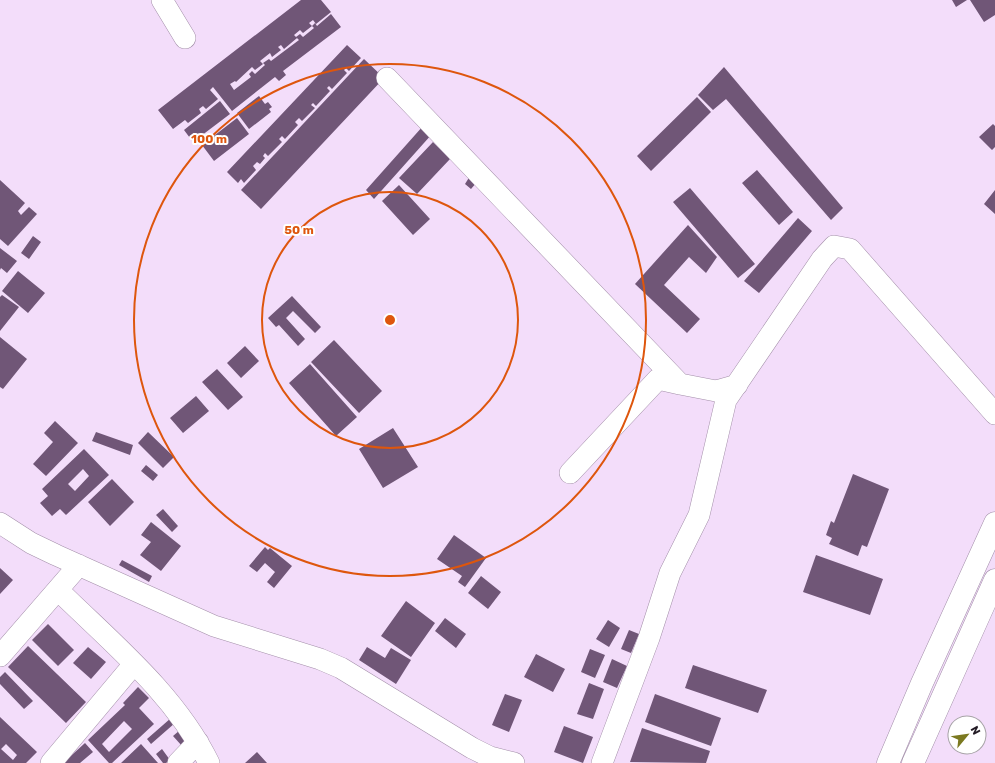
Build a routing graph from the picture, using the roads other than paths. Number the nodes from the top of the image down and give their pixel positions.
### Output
1 (162, 0) edge
2 (185, 38) dead end
3 (386, 78) dead end
4 (680, 384) junction
5 (737, 385) junction
6 (995, 414) edge
7 (570, 473) dead end
8 (0, 523) edge
9 (995, 523) edge
10 (79, 565) junction
11 (995, 580) edge
12 (58, 590) junction
13 (0, 656) edge
14 (134, 664) junction
15 (198, 742) junction
16 (51, 763) edge
17 (178, 763) edge
18 (209, 763) edge
19 (514, 763) edge
20 (602, 763) edge
21 (888, 763) edge
22 (913, 763) edge

1 - 2 street
3 - 4 street
4 - 5 street
4 - 7 street
5 - 6 street
5 - 20 street
8 - 10 street
9 - 21 highway
10 - 12 street
10 - 19 street
11 - 22 highway
12 - 13 street
12 - 14 street
14 - 15 street
14 - 16 street
15 - 17 street
15 - 18 street

